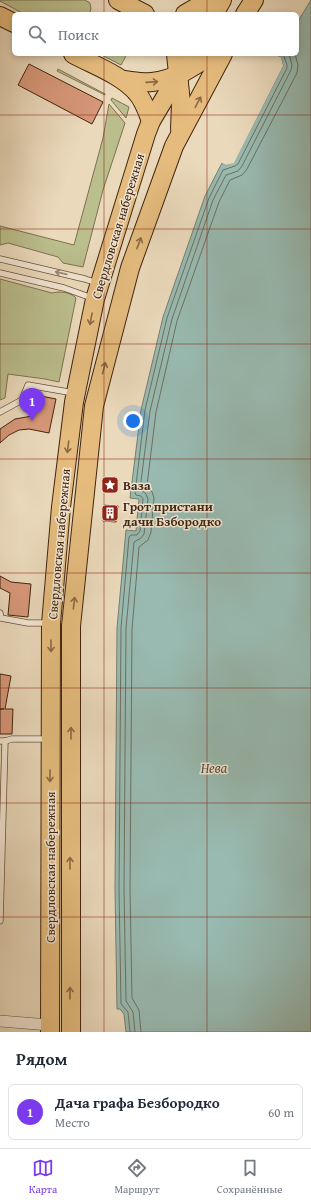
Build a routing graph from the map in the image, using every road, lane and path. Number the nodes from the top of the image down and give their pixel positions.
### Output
1 (118, 0) edge
2 (209, 0) edge
3 (222, 0) edge
4 (254, 0) edge
5 (141, 12) edge
6 (188, 12) edge
7 (215, 12) edge
8 (247, 12) edge
9 (0, 16) edge
10 (12, 22) edge
11 (77, 56) edge
12 (176, 56) edge
13 (190, 56) edge
14 (209, 56) edge
15 (222, 56) edge
16 (179, 75) junction
17 (123, 80) junction
18 (150, 121) junction
19 (179, 136) junction
20 (0, 259) edge
21 (0, 273) edge
22 (97, 291) junction
23 (75, 394) junction
24 (0, 412) edge
25 (0, 614) edge
26 (51, 624) junction
27 (50, 739) junction
28 (2, 741) edge
29 (0, 921) edge
30 (0, 1022) edge
31 (50, 1028) edge
32 (71, 1032) edge

1 - 5 main road
2 - 6 main road
3 - 7 main road
4 - 8 main road
9 - 10 main road
11 - 17 main road
12 - 16 main road
13 - 16 main road, Свердловская набережная
14 - 16 main road, Свердловская набережная
19 -> 15 main road, Свердловская набережная
17 -> 16 main road
16 - 18 main road, Свердловская набережная
16 - 19 main road, Свердловская набережная
17 - 18 main road
18 - 22 main road, Свердловская набережная
32 -> 19 main road, Свердловская набережная
22 -> 20 lane
21 - 22 lane
22 -> 23 main road, Свердловская набережная
23 - 24 lane
23 -> 26 main road, Свердловская набережная
25 - 26 lane
26 -> 27 main road, Свердловская набережная
27 - 28 lane
27 -> 31 main road, Свердловская набережная
28 - 29 lane
30 - 31 street

